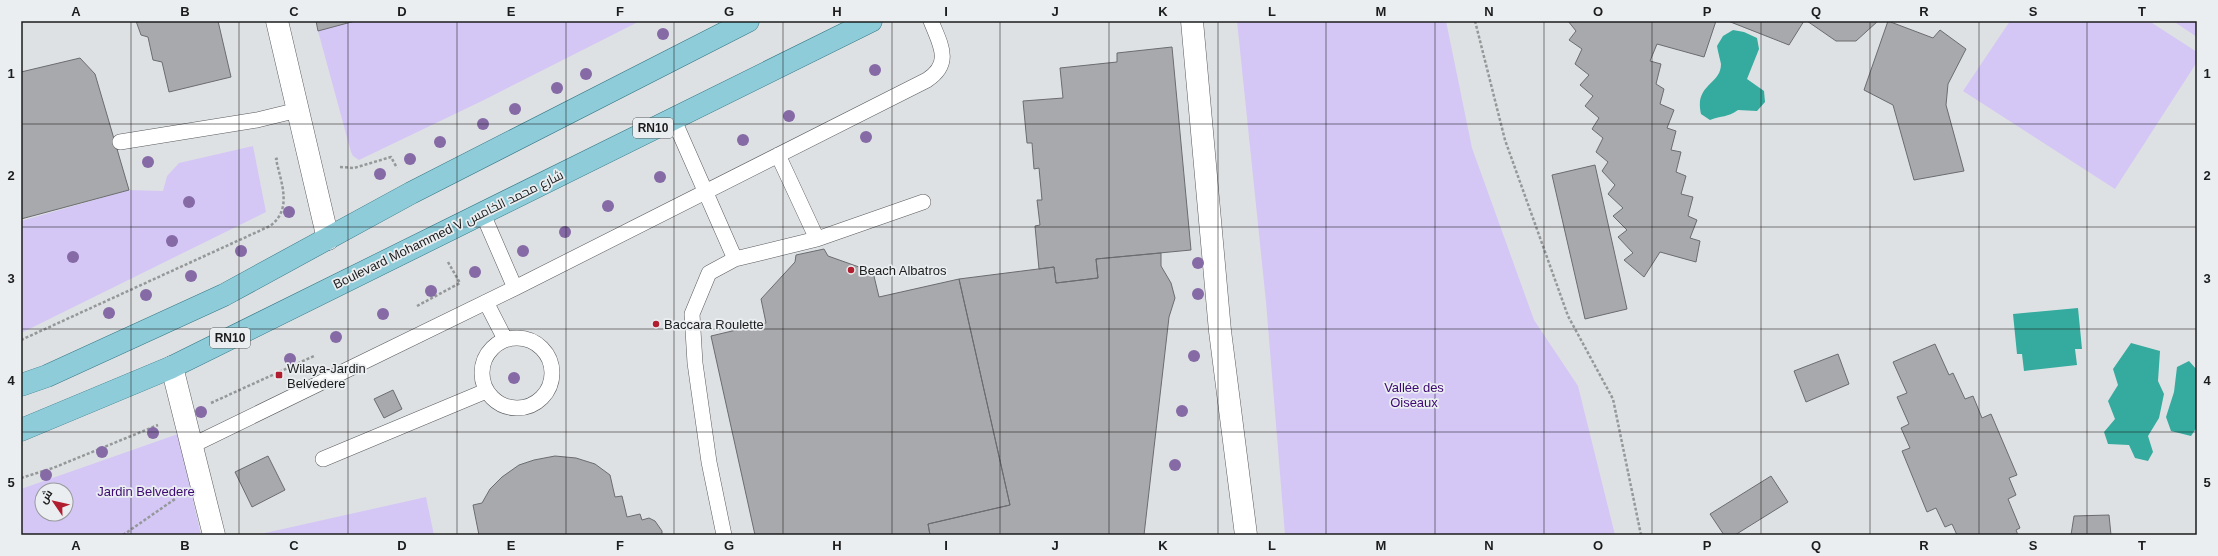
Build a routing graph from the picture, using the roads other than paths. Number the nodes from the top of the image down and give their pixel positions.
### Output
1 (277, 21) edge
2 (748, 21) edge
3 (871, 21) edge
4 (931, 21) edge
5 (1192, 21) edge
6 (298, 110) junction
7 (673, 118) junction
8 (120, 142) dead end
9 (778, 155) junction
10 (706, 192) junction
11 (923, 202) dead end
12 (482, 212) junction
13 (328, 239) junction
14 (817, 239) junction
15 (735, 259) junction
16 (515, 288) junction
17 (486, 302) junction
18 (505, 339) junction
19 (172, 367) junction
20 (21, 385) edge
21 (486, 391) junction
22 (21, 430) edge
23 (193, 445) junction
24 (323, 459) dead end
25 (214, 535) edge
26 (724, 535) edge
27 (1246, 535) edge

1 - 6 street
2 - 13 main road
3 - 7 main road, Boulevard Mohammed V شارع محمد الخامس / RN10
4 - 9 lane
5 - 27 street
6 - 8 lane
6 - 13 street
7 - 10 lane
7 - 12 main road, Boulevard Mohammed V شارع محمد الخامس / RN10
9 - 10 lane
9 - 14 lane
10 - 15 lane
10 - 16 lane
11 - 14 lane
12 - 16 lane
12 - 19 main road, Boulevard Mohammed V شارع محمد الخامس / RN10
13 - 20 main road
14 - 15 lane
15 - 26 lane
16 - 17 lane
17 - 18 lane
17 - 23 lane
18 - 21 lane
18 - 21 lane
19 - 22 main road, Boulevard Mohammed V شارع محمد الخامس / RN10
19 - 23 street
21 - 24 lane
23 - 25 street

